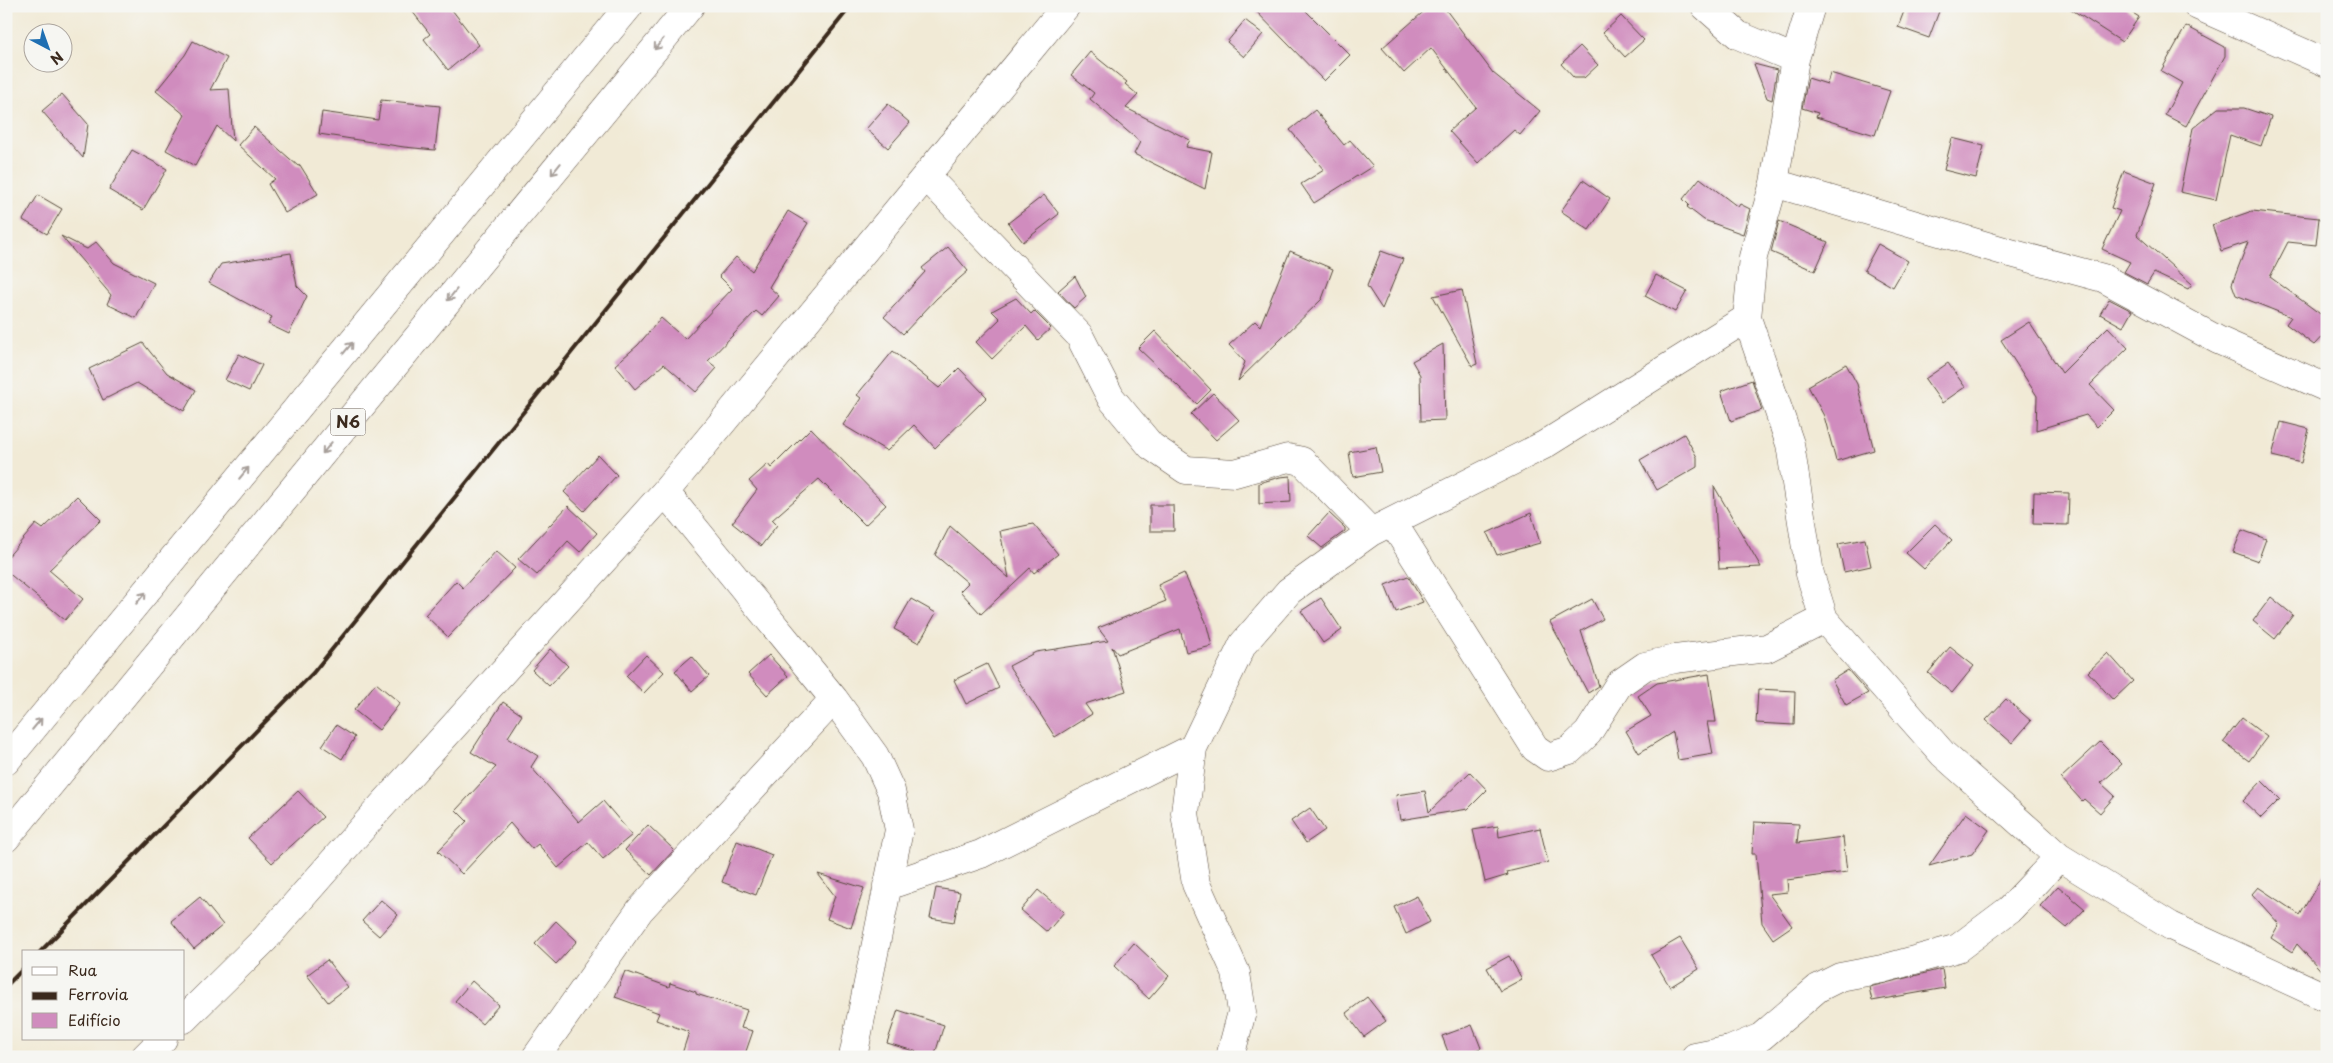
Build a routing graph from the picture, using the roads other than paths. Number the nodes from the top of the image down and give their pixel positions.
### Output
1 (629, 6) edge
2 (690, 6) edge
3 (1066, 6) edge
4 (1705, 6) edge
5 (1811, 6) edge
6 (2198, 6) edge
7 (1795, 59) junction
8 (2327, 63) edge
9 (926, 176) junction
10 (1774, 183) junction
11 (1747, 318) junction
12 (2327, 388) edge
13 (665, 492) junction
14 (1382, 527) junction
15 (1824, 619) junction
16 (834, 699) junction
17 (1193, 748) junction
18 (6, 761) edge
19 (6, 838) edge
20 (2059, 857) junction
21 (887, 886) junction
22 (2327, 998) edge
23 (185, 1018) edge
24 (162, 1040) edge
25 (146, 1057) edge
26 (536, 1057) edge
27 (853, 1057) edge
28 (1230, 1057) edge
29 (1695, 1057) edge

18 -> 1 main road, N6
2 -> 19 main road, N6
3 - 9 main road
4 - 7 main road
5 - 7 main road
6 - 8 main road
7 - 10 main road
9 - 13 main road
9 - 14 main road
10 - 11 main road
10 - 12 main road
11 - 14 main road
11 - 15 main road
13 - 16 main road
13 - 23 main road
14 - 15 main road
14 - 17 main road
15 - 20 main road
16 - 21 main road
16 - 26 main road
17 - 21 main road
17 - 28 main road
20 - 22 main road
20 - 29 main road
21 - 27 main road
24 - 25 main road

